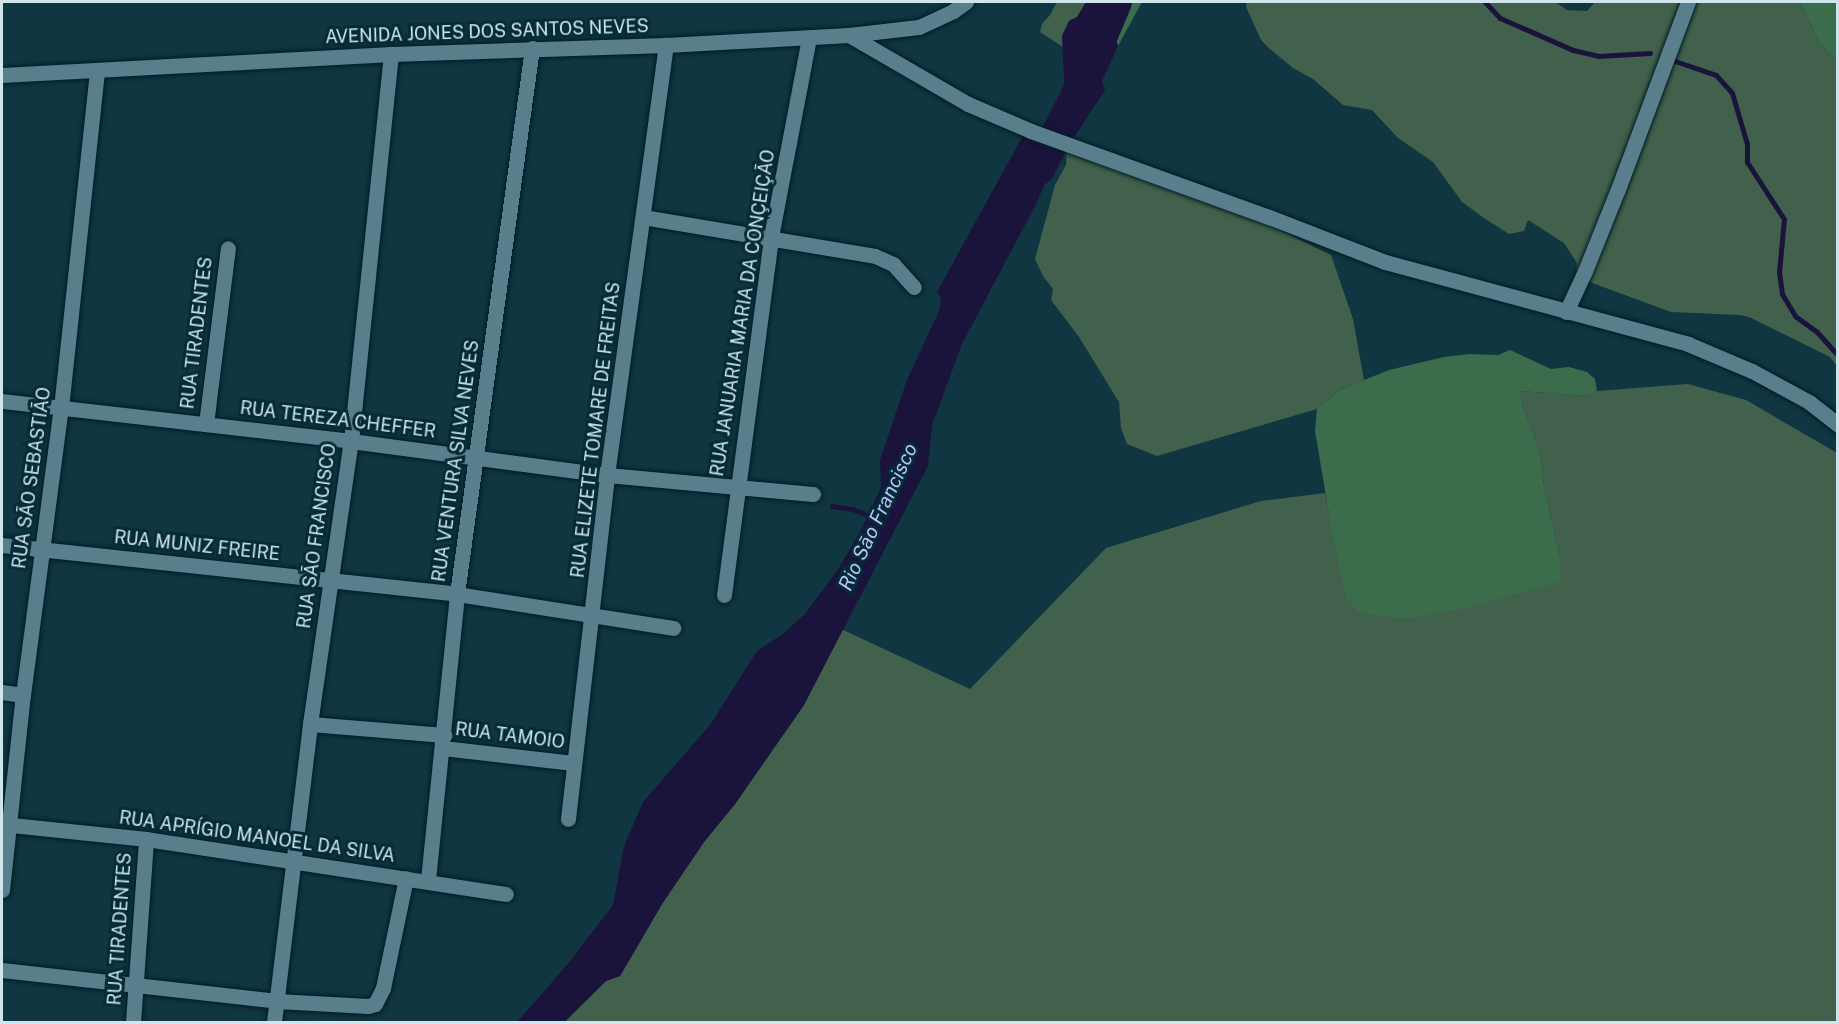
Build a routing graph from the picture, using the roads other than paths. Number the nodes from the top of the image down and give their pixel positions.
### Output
1 (966, 2) edge
2 (1688, 2) edge
3 (849, 35) junction
4 (809, 38) junction
5 (666, 45) junction
6 (532, 48) junction
7 (391, 54) junction
8 (97, 71) junction
9 (2, 75) edge
10 (643, 217) junction
11 (771, 237) junction
12 (228, 248) dead end
13 (914, 286) dead end
14 (1566, 312) junction
15 (2, 401) edge
16 (62, 408) junction
17 (206, 424) junction
18 (1838, 425) edge
19 (351, 441) junction
20 (477, 457) junction
21 (608, 475) junction
22 (737, 486) junction
23 (813, 494) dead end
24 (2, 545) edge
25 (42, 549) junction
26 (329, 579) junction
27 (457, 594) junction
28 (724, 595) dead end
29 (592, 613) junction
30 (673, 628) dead end
31 (2, 692) edge
32 (23, 695) junction
33 (309, 724) junction
34 (444, 742) junction
35 (573, 763) junction
36 (568, 819) dead end
37 (4, 825) edge
38 (146, 838) junction
39 (292, 861) junction
40 (406, 878) junction
41 (428, 880) junction
42 (2, 890) edge
43 (506, 894) dead end
44 (2, 970) edge
45 (137, 983) junction
46 (276, 1001) junction
47 (133, 1023) edge
48 (274, 1023) edge

1 - 3 street, AVENIDA JONES DOS SANTOS NEVES
2 - 14 street
3 - 4 street, AVENIDA JONES DOS SANTOS NEVES
3 - 14 street
4 - 5 street, AVENIDA JONES DOS SANTOS NEVES
4 - 11 street, RUA JANUARIA MARIA DA CONÇEIÇÃO
5 - 6 street, AVENIDA JONES DOS SANTOS NEVES
5 - 10 street, RUA ELIZETE TOMARE DE FREITAS
6 - 7 street, AVENIDA JONES DOS SANTOS NEVES
6 - 20 street, RUA VENTURA SILVA NEVES
7 - 8 street, AVENIDA JONES DOS SANTOS NEVES
7 - 19 street, RUA SÃO FRANCISCO
8 - 9 street, AVENIDA JONES DOS SANTOS NEVES
8 - 16 street, RUA SÃO SEBASTIÃO
10 - 11 street
10 - 21 street, RUA ELIZETE TOMARE DE FREITAS
11 - 13 street
11 - 22 street, RUA JANUARIA MARIA DA CONÇEIÇÃO
12 - 17 street, RUA TIRADENTES
14 - 18 street
15 - 16 street, RUA TEREZA CHEFFER
16 - 17 street, RUA TEREZA CHEFFER
16 - 25 street, RUA SÃO SEBASTIÃO
17 - 19 street, RUA TEREZA CHEFFER
19 - 20 street, RUA TEREZA CHEFFER
19 - 26 street, RUA SÃO FRANCISCO
20 - 21 street, RUA TEREZA CHEFFER
20 - 27 street, RUA VENTURA SILVA NEVES
21 - 22 street, RUA TEREZA CHEFFER
21 - 29 street, RUA ELIZETE TOMARE DE FREITAS
22 - 23 street, RUA TEREZA CHEFFER
22 - 28 street, RUA JANUARIA MARIA DA CONÇEIÇÃO
24 - 25 street, RUA MUNIZ FREIRE
25 - 26 street, RUA MUNIZ FREIRE
25 - 32 street, RUA SÃO SEBASTIÃO
26 - 27 street, RUA MUNIZ FREIRE
26 - 33 street, RUA SÃO FRANCISCO
27 - 29 street, RUA MUNIZ FREIRE
27 - 34 street, RUA VENTURA SILVA NEVES
29 - 30 street, RUA MUNIZ FREIRE
29 - 35 street, RUA ELIZETE TOMARE DE FREITAS
31 - 32 street
32 - 37 street, RUA SÃO SEBASTIÃO
33 - 34 street, RUA TAMOIO
33 - 39 street, RUA SÃO FRANCISCO
34 - 35 street, RUA TAMOIO
34 - 41 street, RUA VENTURA SILVA NEVES
35 - 36 street, RUA ELIZETE TOMARE DE FREITAS
37 - 38 street, RUA APRÍGIO MANOEL DA SILVA
37 - 42 street, RUA SÃO SEBASTIÃO
38 - 39 street, RUA APRÍGIO MANOEL DA SILVA
38 - 45 street, RUA TIRADENTES
39 - 40 street, RUA APRÍGIO MANOEL DA SILVA
39 - 46 street, RUA SÃO FRANCISCO
40 - 41 street, RUA APRÍGIO MANOEL DA SILVA
40 - 46 street
41 - 43 street, RUA APRÍGIO MANOEL DA SILVA
44 - 45 street
45 - 46 street
45 - 47 street, RUA TIRADENTES
46 - 48 street, RUA SÃO FRANCISCO

